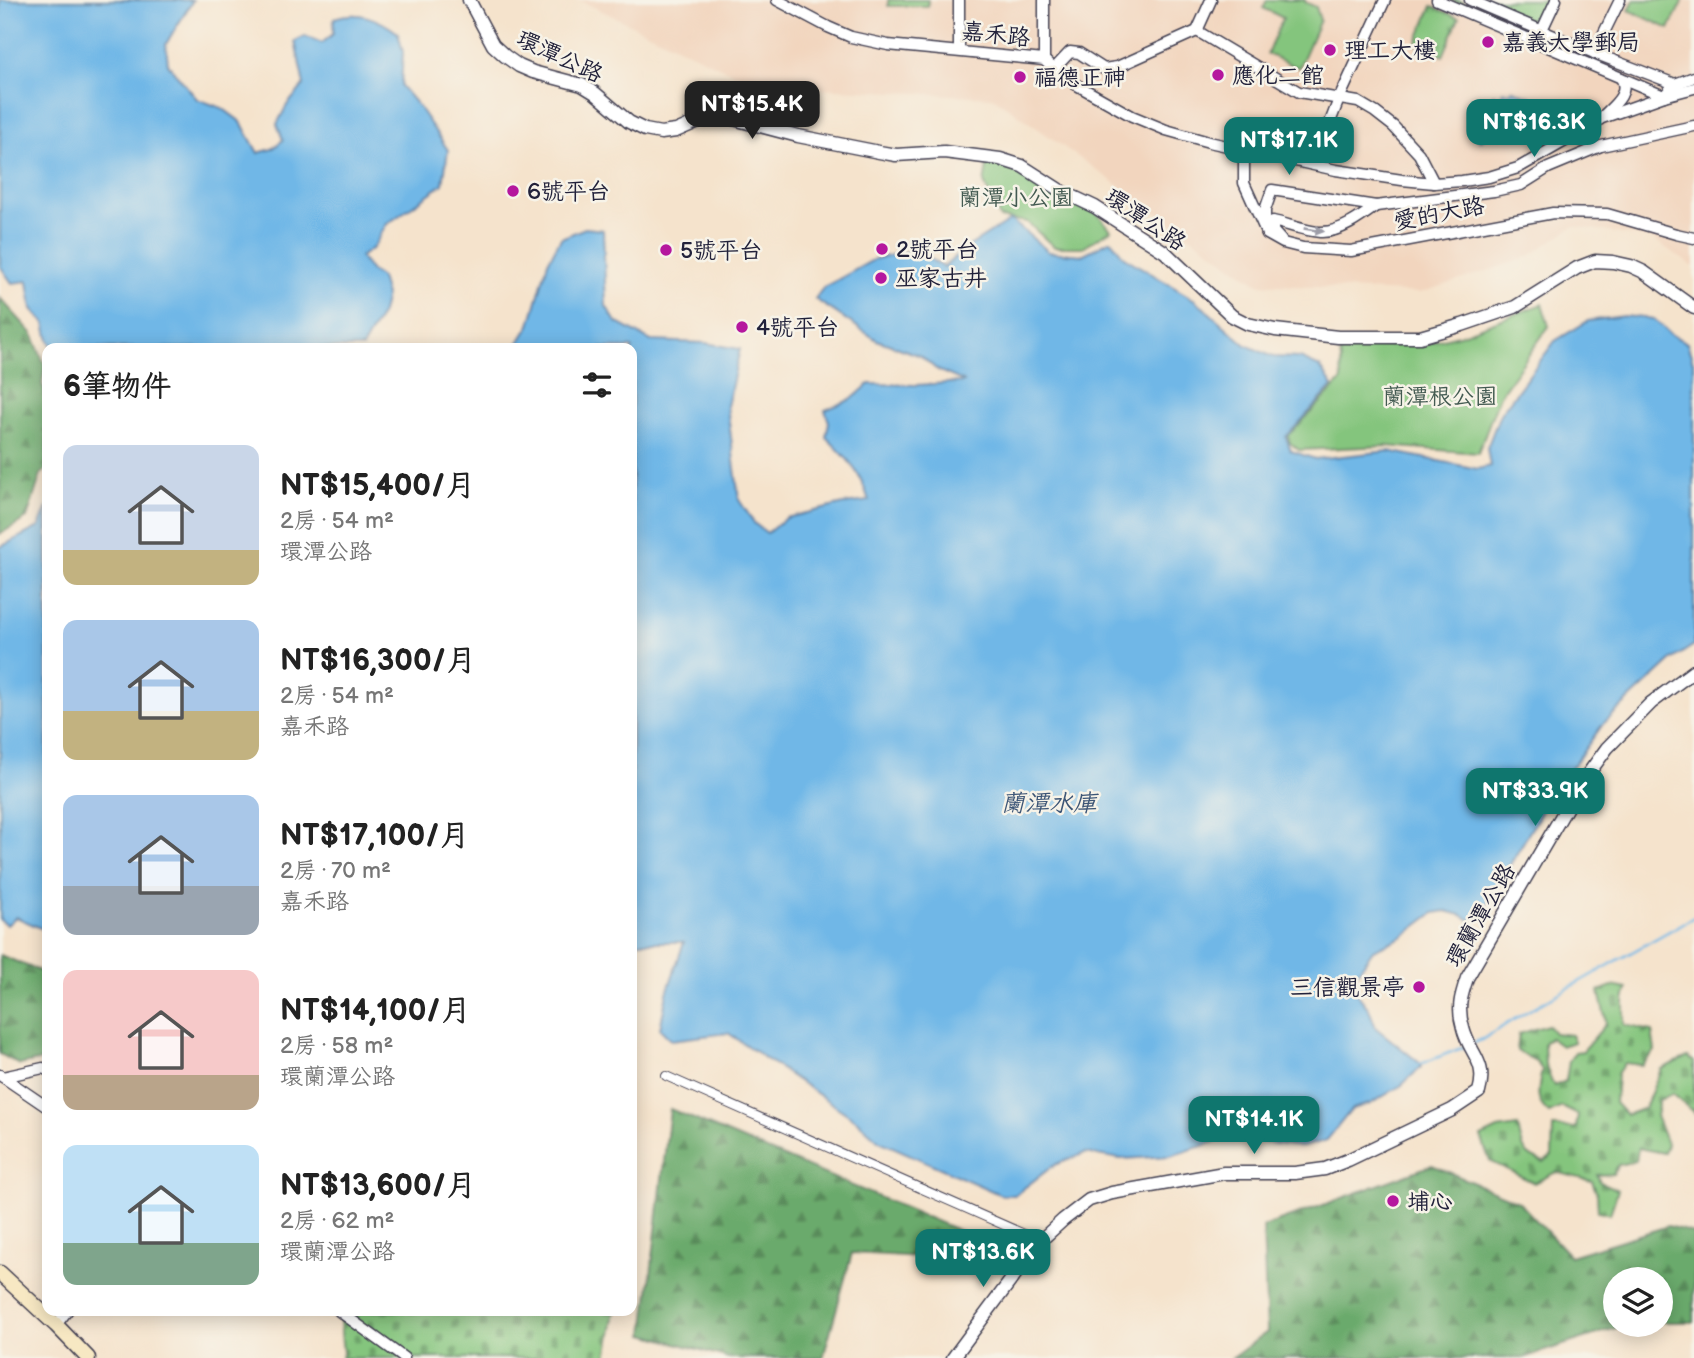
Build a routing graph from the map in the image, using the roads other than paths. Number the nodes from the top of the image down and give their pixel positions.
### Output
1 (469, 0) edge
2 (777, 0) edge
3 (959, 0) edge
4 (1044, 0) edge
5 (1211, 0) edge
6 (1385, 0) edge
7 (1437, 0) edge
8 (1470, 0) edge
9 (1556, 0) edge
10 (1620, 0) edge
11 (1542, 30) junction
12 (1197, 31) junction
13 (959, 51) junction
14 (1594, 53) junction
15 (1044, 60) junction
16 (1054, 69) junction
17 (1694, 76) edge
18 (1621, 78) junction
19 (1675, 84) junction
20 (1694, 88) edge
21 (1664, 96) junction
22 (1339, 99) junction
23 (1602, 118) junction
24 (1694, 127) edge
25 (1244, 150) junction
26 (1317, 156) dead end
27 (1434, 183) junction
28 (1376, 206) junction
29 (1267, 234) junction
30 (1694, 238) edge
31 (1283, 243) junction
32 (1694, 307) edge
33 (1694, 671) edge
34 (42, 1068) edge
35 (2, 1076) edge
36 (666, 1076) dead end
37 (42, 1104) edge
38 (1040, 1241) junction
39 (0, 1273) edge
40 (42, 1312) edge
41 (46, 1316) edge
42 (63, 1316) edge
43 (346, 1316) edge
44 (56, 1325) junction
45 (88, 1358) edge
46 (404, 1358) edge
47 (953, 1358) edge

1 - 32 street, 環潭公路
2 - 13 street, 嘉禾路
3 - 13 street
4 - 15 street
5 - 12 street
6 - 22 street
7 - 18 street
8 - 11 street
9 - 11 street
10 - 14 street
11 - 14 street
12 - 16 street
12 - 22 street
13 - 15 street, 嘉禾路
14 - 19 street
15 - 16 street, 嘉禾路
16 - 25 street, 嘉禾路
17 - 19 street
18 - 21 street
18 - 23 street
19 - 21 street, 嘉禾路
20 - 21 street
21 - 23 street, 嘉禾路
22 - 26 street
22 - 27 street
23 - 27 street, 嘉禾路
24 - 28 street
25 - 27 street, 嘉禾路
25 - 29 street
28 - 29 street
31 -> 28 street
29 - 31 street, 愛的大路
30 - 31 street, 愛的大路
33 - 38 street, 環蘭潭公路
34 - 35 street
35 - 37 street
36 - 38 street
38 - 47 street
39 - 40 main road
41 - 44 main road
42 - 44 street
43 - 46 street
44 - 45 main road

